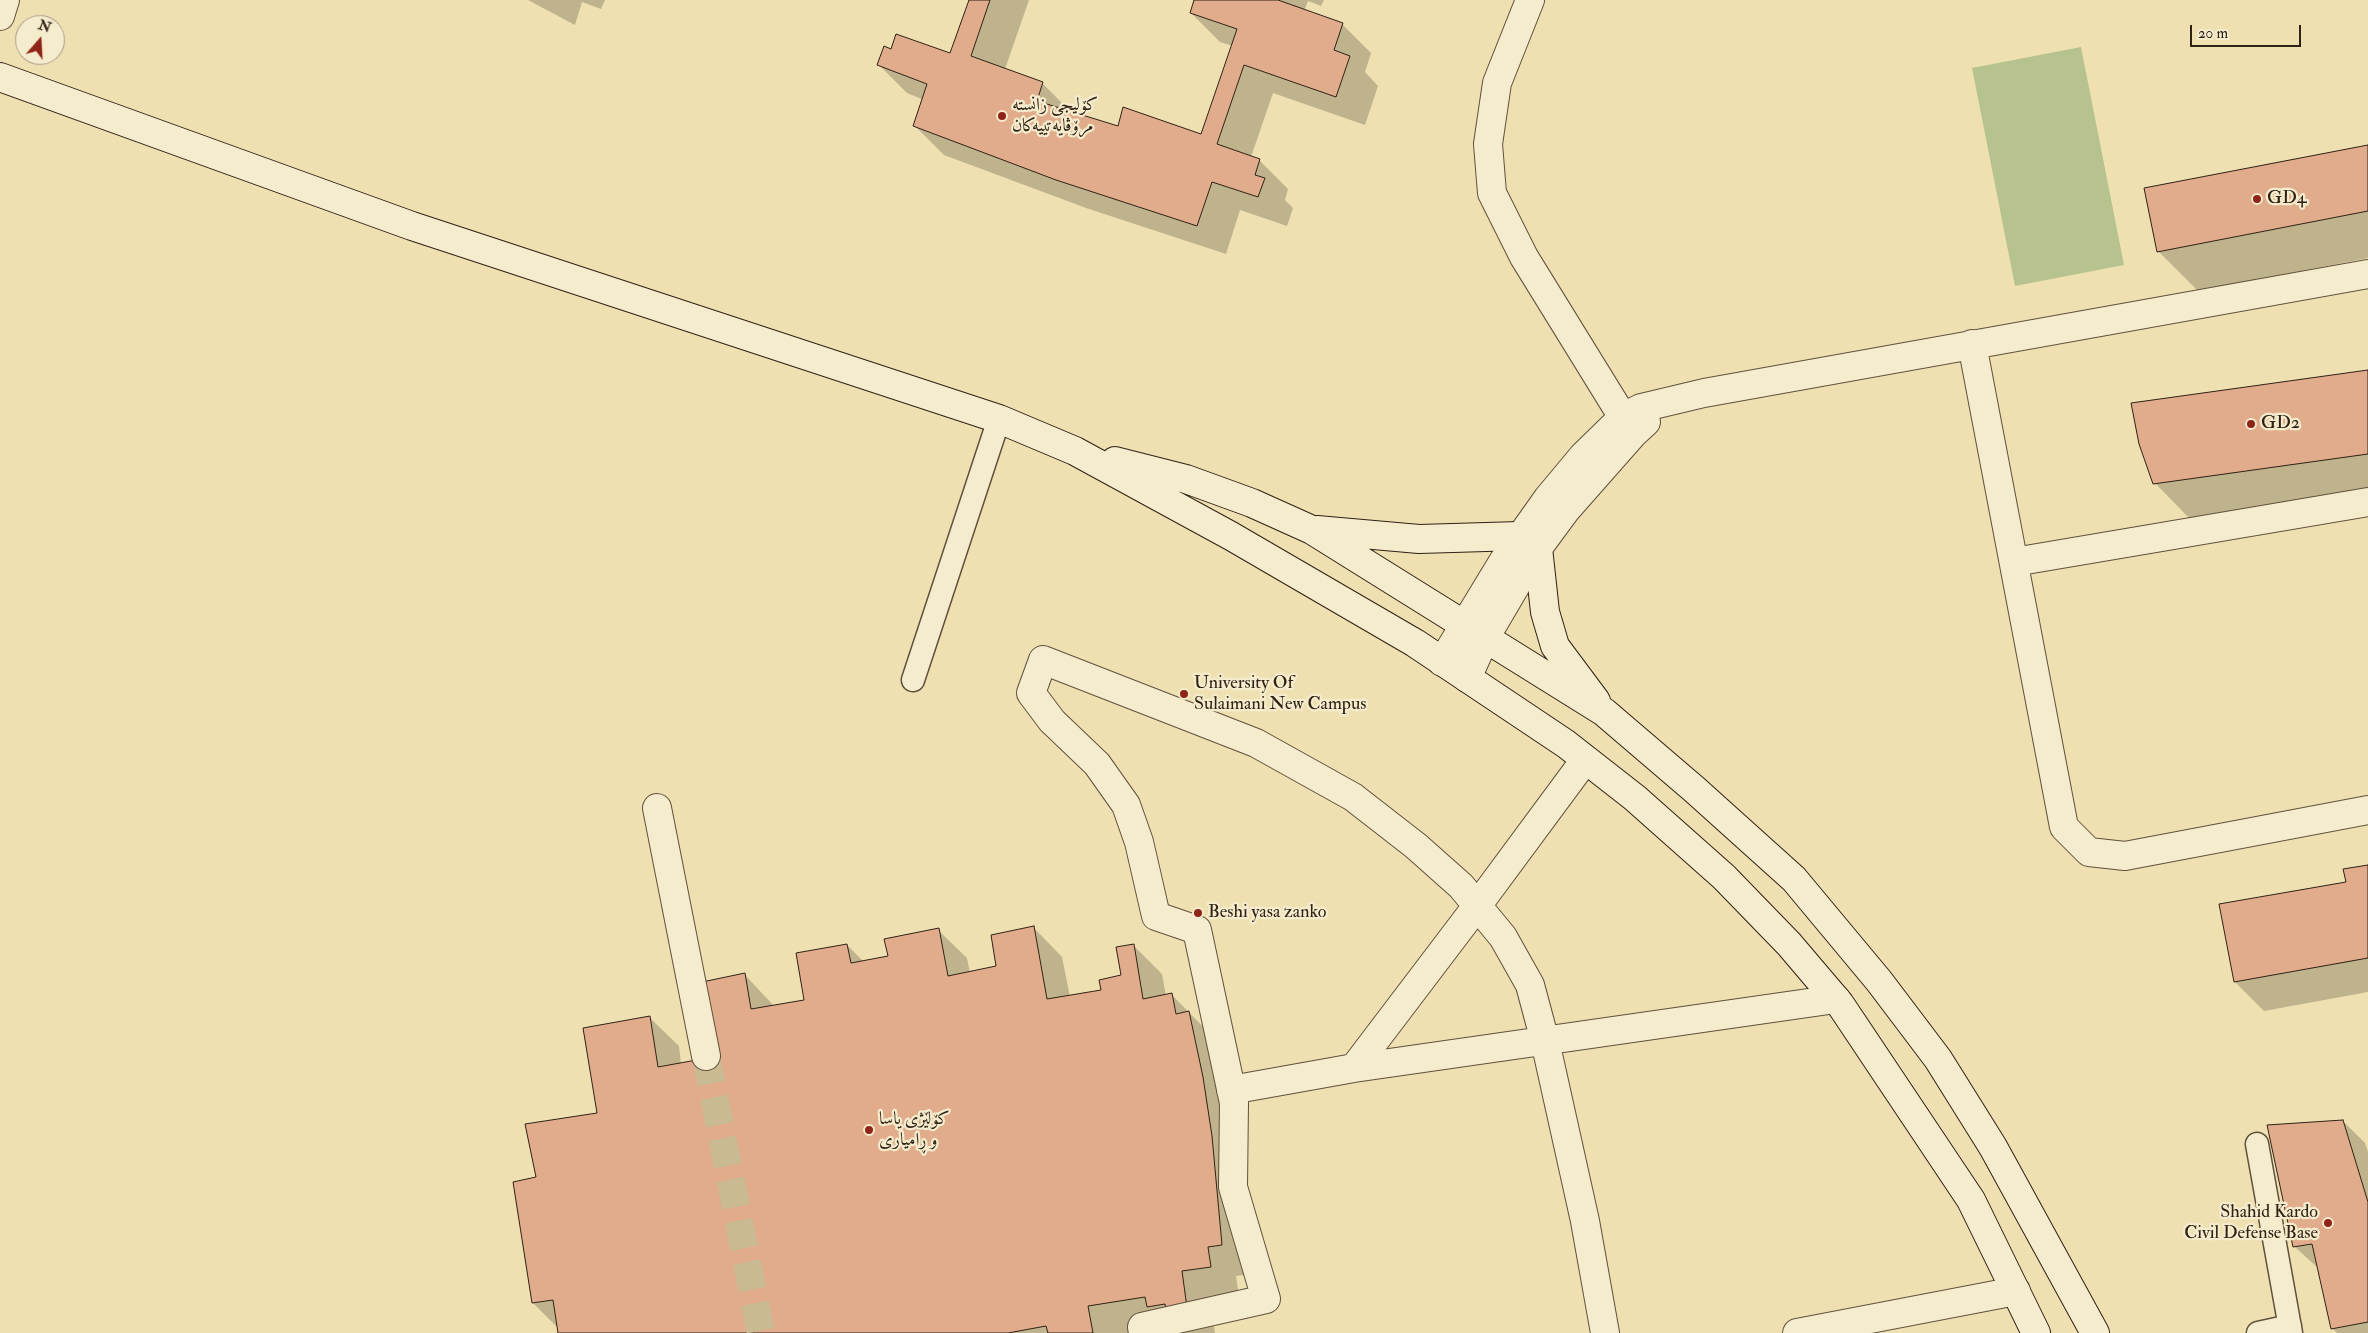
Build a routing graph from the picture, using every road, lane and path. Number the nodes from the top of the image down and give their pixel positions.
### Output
1 (5, 0) edge
2 (1530, 0) edge
3 (0, 16) edge
4 (0, 77) edge
5 (2368, 274) edge
6 (1972, 344) junction
7 (999, 419) junction
8 (1628, 426) junction
9 (1075, 451) junction
10 (2368, 502) edge
11 (1312, 530) junction
12 (1529, 542) junction
13 (2014, 562) junction
14 (1474, 632) junction
15 (1442, 662) junction
16 (1466, 678) junction
17 (913, 680) dead end
18 (1604, 712) junction
19 (1585, 760) junction
20 (657, 808) dead end
21 (2368, 810) edge
22 (1478, 906) junction
23 (1836, 999) junction
24 (1545, 1041) junction
25 (706, 1056) tunnel mouth
26 (1354, 1068) junction
27 (1231, 1090) junction
28 (2257, 1144) dead end
29 (2016, 1291) junction
30 (2291, 1329) edge
31 (1143, 1333) edge
32 (1605, 1333) edge
33 (1797, 1333) edge
34 (2036, 1333) edge
35 (2095, 1333) edge
36 (2258, 1333) edge

1 - 3 street
2 - 8 street
4 - 7 street
5 - 6 street
6 - 8 street
6 - 13 street
7 - 9 street
7 - 17 lane
8 - 12 street
9 - 11 street
9 - 15 street
10 - 13 street
11 - 12 street
11 - 14 street
12 - 14 street
12 - 18 street
13 - 21 street
14 - 15 street
14 - 16 street
14 - 18 street
15 - 16 street
16 - 19 street
18 - 35 street
19 - 22 street
19 - 23 street
20 - 25 street
22 - 24 street
22 - 26 street
22 - 27 street
23 - 24 street
23 - 29 street
24 - 26 street
24 - 32 street
26 - 27 street
27 - 31 street
28 - 30 lane
29 - 33 street
29 - 34 street
30 - 36 lane

